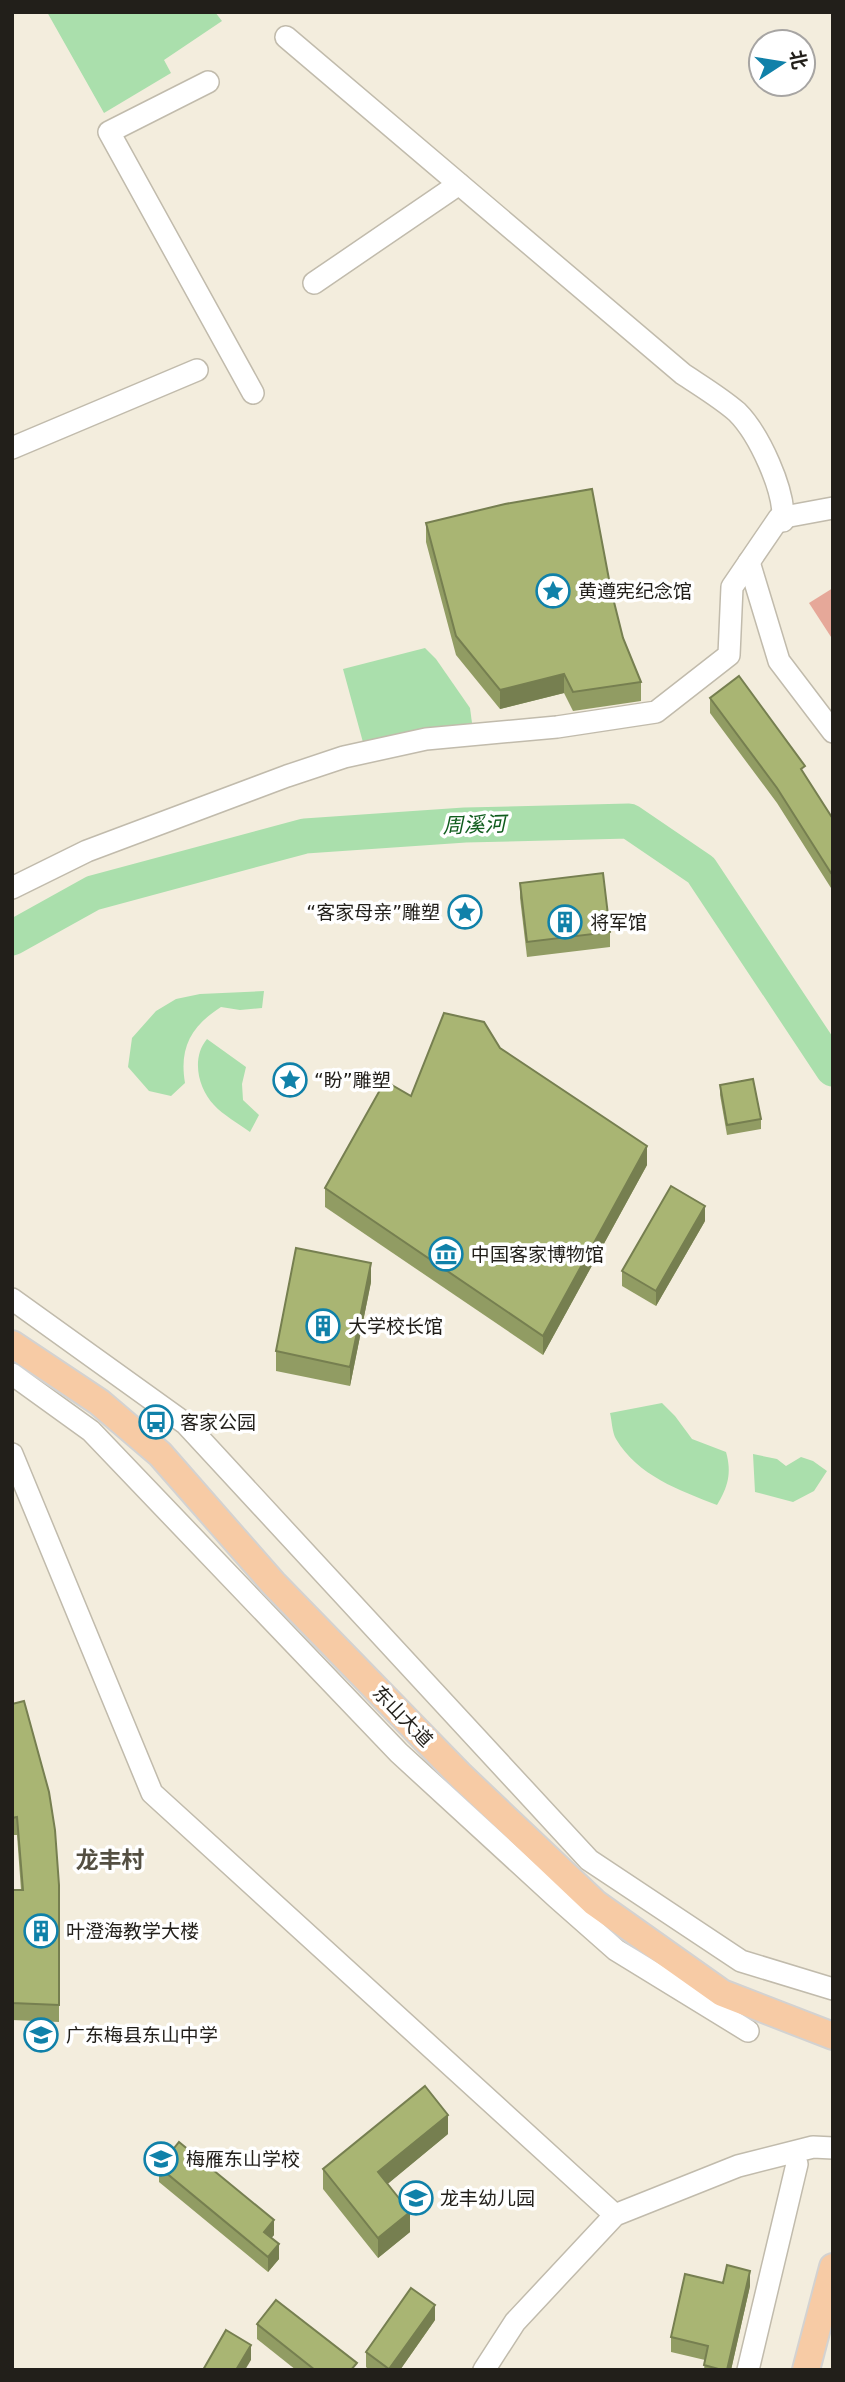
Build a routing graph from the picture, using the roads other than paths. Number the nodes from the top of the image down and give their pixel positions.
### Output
1 (286, 37) dead end
2 (208, 82) dead end
3 (459, 184) junction
4 (314, 283) dead end
5 (197, 370) dead end
6 (253, 393) dead end
7 (12, 448) edge
8 (833, 508) edge
9 (783, 522) dead end
10 (749, 562) junction
11 (833, 732) edge
12 (12, 888) edge
13 (12, 1299) edge
14 (12, 1344) edge
15 (12, 1374) edge
16 (12, 1454) edge
17 (833, 1989) edge
18 (748, 2031) dead end
19 (833, 2036) edge
20 (833, 2147) edge
21 (797, 2164) dead end
22 (615, 2215) junction
23 (833, 2267) edge
24 (484, 2370) edge
25 (748, 2370) edge
26 (806, 2370) edge

1 - 3 street
2 - 6 street
3 - 4 street
3 - 9 street
5 - 7 street
8 - 10 street
10 - 11 street
10 - 12 street
13 - 17 street
14 - 19 main road, 东山大道
15 - 18 street
16 - 22 street
20 - 22 street
21 - 25 street
22 - 24 street
23 - 26 main road

